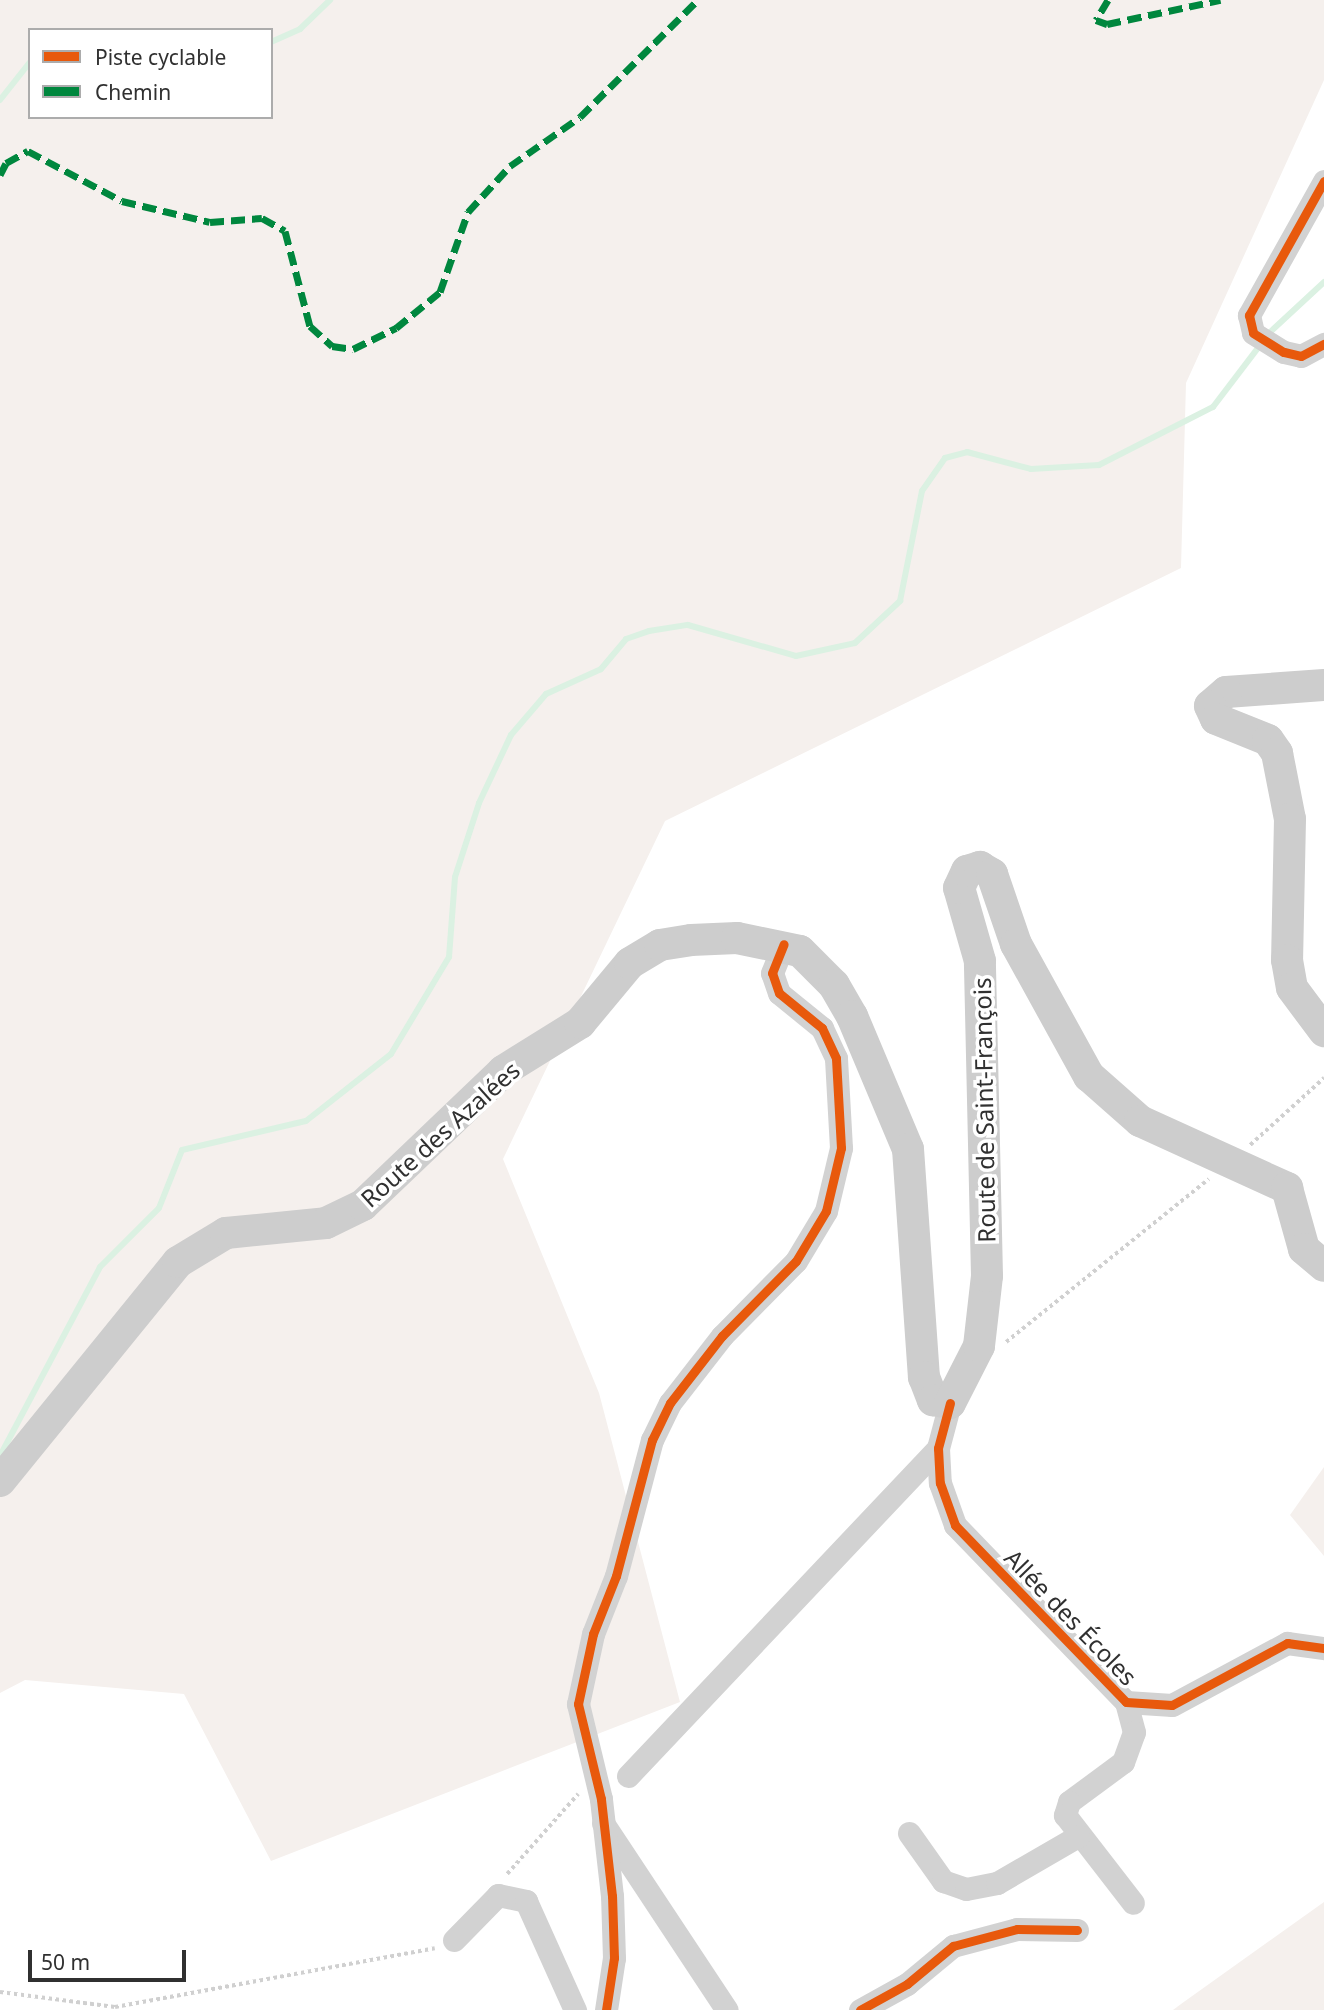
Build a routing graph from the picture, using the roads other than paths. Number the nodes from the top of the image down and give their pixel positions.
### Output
1 (1324, 181) edge
2 (1324, 344) edge
3 (1324, 685) edge
4 (784, 944) junction
5 (1324, 1031) edge
6 (1324, 1266) edge
7 (950, 1403) junction
8 (938, 1448) junction
9 (0, 1481) edge
10 (1324, 1648) edge
11 (1126, 1702) junction
12 (628, 1776) dead end
13 (603, 1823) junction
14 (909, 1833) dead end
15 (1078, 1836) junction
16 (1133, 1903) dead end
17 (1077, 1930) dead end
18 (454, 1940) road end
19 (575, 2010) edge
20 (606, 2010) edge
21 (727, 2010) edge
22 (859, 2010) edge

1 - 2 street
3 - 5 main road
4 - 7 main road
4 - 9 main road, Route des Azalées
4 - 13 street
6 - 7 main road, Route de Saint-François
7 - 8 street, Allée des Écoles
8 - 11 street, Allée des Écoles
8 - 12 street
10 - 11 street, Allée des Écoles
11 - 15 street
13 - 20 street
13 - 21 street
14 - 15 street
15 - 16 street
17 - 22 street
18 - 19 street

